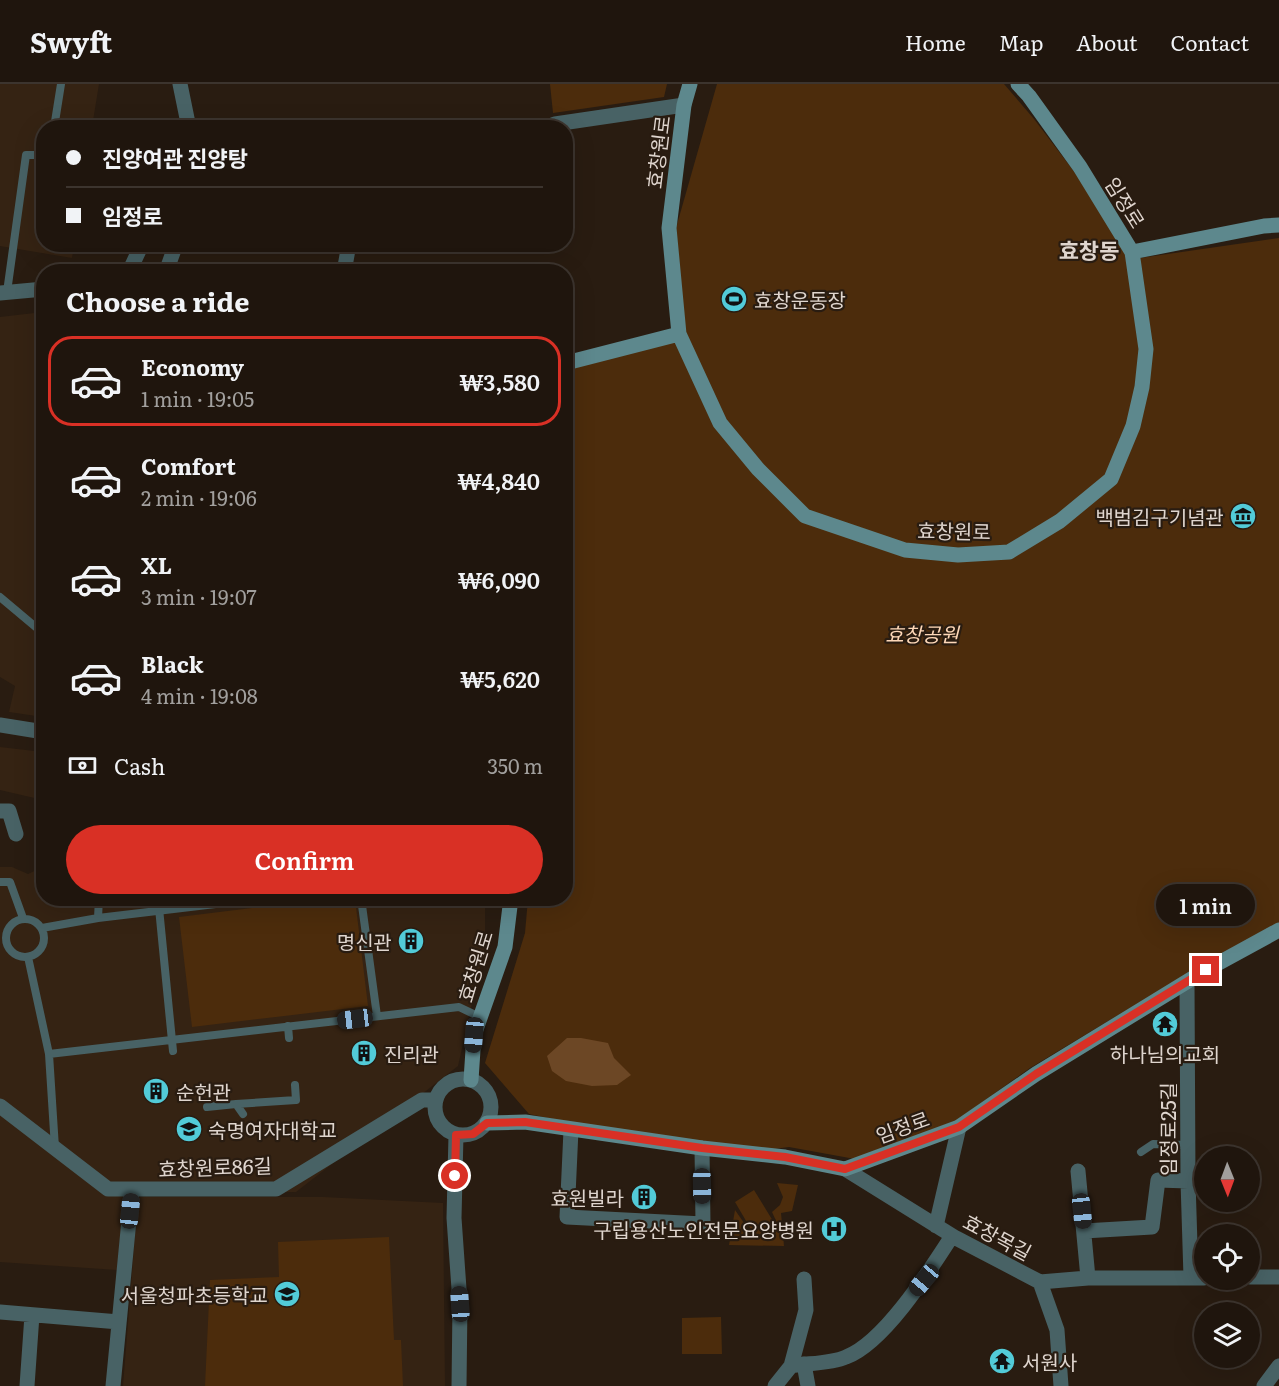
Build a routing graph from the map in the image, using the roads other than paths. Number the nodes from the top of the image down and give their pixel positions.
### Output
1 (61, 84) edge
2 (180, 84) edge
3 (690, 84) edge
4 (1018, 84) edge
5 (684, 105) junction
6 (55, 120) edge
7 (187, 120) edge
8 (573, 121) edge
9 (36, 155) edge
10 (1279, 225) edge
11 (1132, 252) junction
12 (36, 290) edge
13 (3, 292) edge
14 (679, 334) junction
15 (573, 361) edge
16 (0, 597) edge
17 (36, 627) edge
18 (2, 729) edge
19 (36, 731) edge
20 (0, 812) edge
21 (16, 834) dead end
22 (0, 882) edge
23 (99, 906) edge
24 (159, 906) edge
25 (186, 906) edge
26 (363, 906) edge
27 (510, 906) edge
28 (159, 911) junction
29 (23, 918) junction
30 (98, 918) junction
31 (42, 928) junction
32 (1279, 930) edge
33 (27, 957) junction
34 (1187, 982) junction
35 (377, 1016) junction
36 (480, 1017) junction
37 (288, 1026) junction
38 (289, 1038) dead end
39 (172, 1040) junction
40 (173, 1051) dead end
41 (49, 1054) junction
42 (471, 1080) junction
43 (294, 1085) dead end
44 (436, 1100) junction
45 (236, 1104) junction
46 (0, 1106) edge
47 (207, 1107) dead end
48 (243, 1114) dead end
49 (487, 1123) junction
50 (959, 1127) junction
51 (571, 1130) junction
52 (456, 1135) junction
53 (1187, 1145) junction
54 (702, 1148) junction
55 (55, 1149) junction
56 (1141, 1152) dead end
57 (845, 1169) junction
58 (1078, 1171) dead end
59 (1188, 1181) junction
60 (132, 1189) junction
61 (936, 1226) junction
62 (1084, 1231) junction
63 (952, 1236) junction
64 (1194, 1239) edge
65 (1279, 1276) edge
66 (1194, 1277) edge
67 (1260, 1277) edge
68 (804, 1278) dead end
69 (1088, 1278) junction
70 (1040, 1282) junction
71 (0, 1312) edge
72 (32, 1315) junction
73 (119, 1322) junction
74 (798, 1365) junction
75 (1279, 1366) edge
76 (27, 1386) edge
77 (113, 1386) edge
78 (459, 1386) edge
79 (775, 1386) edge
80 (807, 1386) edge
81 (1061, 1386) edge
82 (1264, 1386) edge

1 - 6 lane
2 - 7 street
3 - 5 street, 효창원로
4 - 11 street, 임정로
5 - 8 street
5 - 14 street, 효창원로
9 - 13 lane
10 - 11 street, 임정로
11 - 14 street, 효창원로
12 - 13 street
14 - 15 street
16 - 17 lane
18 - 19 street
20 - 21 street
22 - 29 lane
23 - 30 lane
24 - 28 lane
25 - 28 lane
26 - 35 lane
27 - 36 street, 효창원로
28 - 30 lane
28 - 39 lane
29 - 31 lane
29 - 33 lane
30 - 31 lane
31 - 33 lane
32 - 34 street, 임정로
33 - 41 lane
34 - 50 street, 임정로
34 - 53 street, 임정로25길
35 - 36 lane
35 - 37 lane
36 - 42 street, 효창원로
37 - 38 lane
37 - 39 lane
39 - 40 lane
39 - 41 lane
41 - 55 lane
42 - 44 street
42 - 49 street
43 - 45 lane
44 - 52 street
44 - 60 street, 효창원로86길
45 - 47 lane
45 - 48 lane
46 - 55 street, 효창원로86길
49 - 51 street
49 - 52 street
50 - 57 street, 임정로
50 - 61 street
51 - 54 street
51 - 54 street
52 - 78 street
53 - 56 lane
53 - 59 street, 임정로25길
54 - 57 street
55 - 60 street, 효창원로86길
57 - 61 street, 효창목길
58 - 62 street
59 - 62 street
59 - 64 street, 임정로25길
60 - 73 street
61 - 63 street, 효창목길
62 - 69 street
63 - 70 street, 효창목길
63 - 74 street
65 - 67 street
66 - 69 street
68 - 74 street
69 - 70 street
70 - 81 street, 효창목길
71 - 72 street
72 - 73 street
72 - 76 street
73 - 77 street
74 - 79 street
74 - 80 street
75 - 82 street

